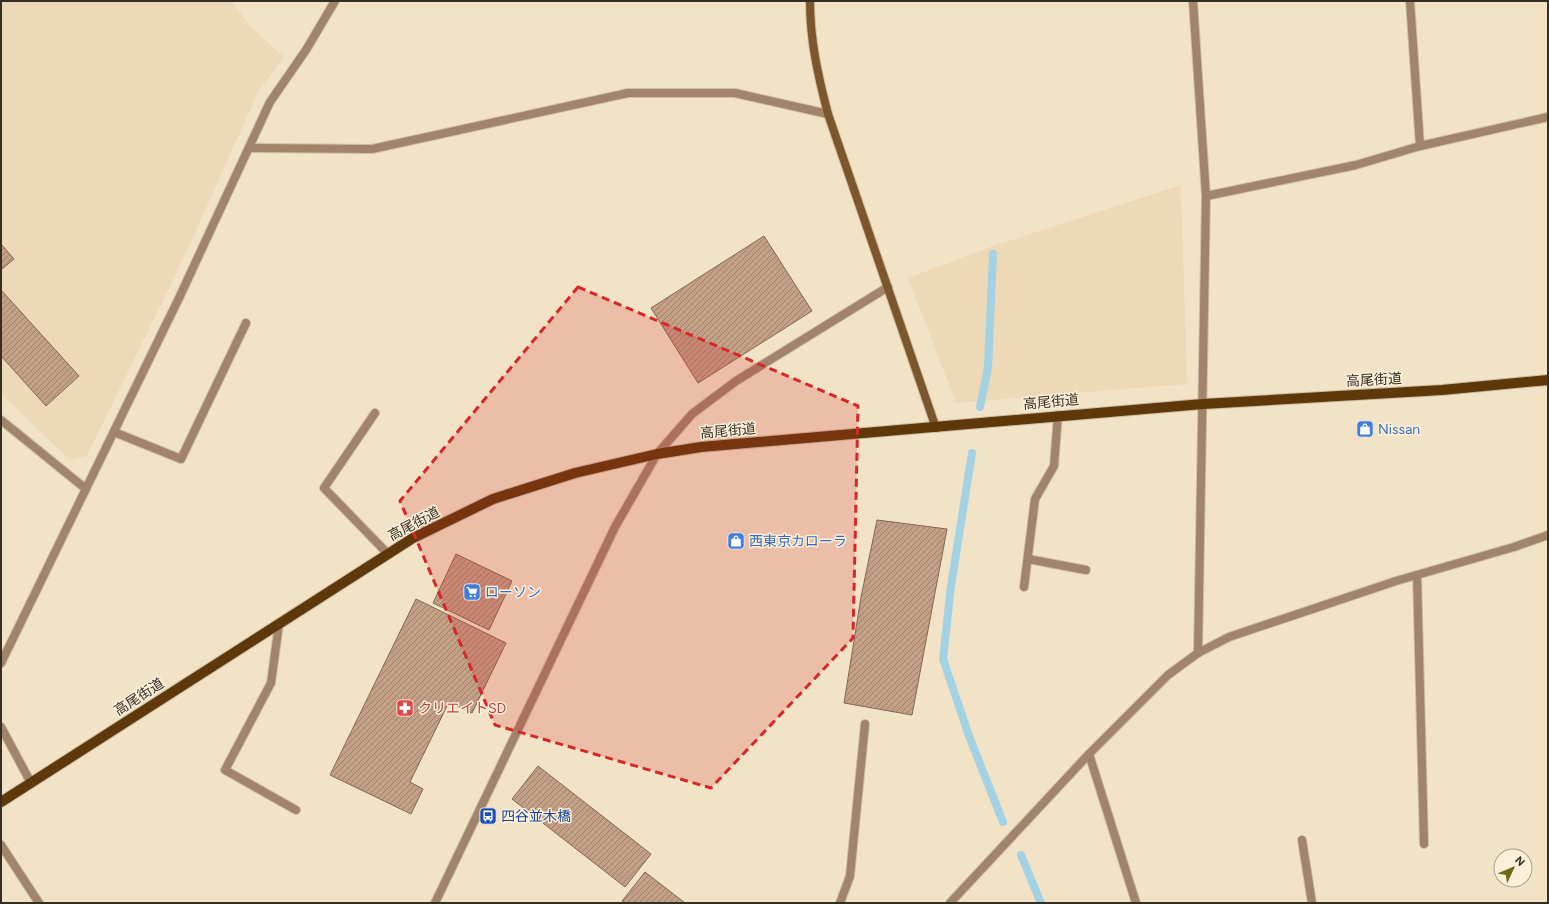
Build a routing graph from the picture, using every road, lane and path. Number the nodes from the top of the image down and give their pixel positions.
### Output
1 (335, 1) edge
2 (810, 1) edge
3 (1193, 1) edge
4 (1410, 1) edge
5 (828, 114) junction
6 (1548, 117) edge
7 (1420, 146) junction
8 (249, 148) junction
9 (1206, 196) junction
10 (888, 287) junction
11 (246, 323) dead end
12 (1548, 380) edge
13 (1203, 404) junction
14 (375, 412) dead end
15 (1058, 415) junction
16 (1, 420) edge
17 (936, 428) junction
18 (114, 432) junction
19 (658, 454) junction
20 (86, 490) junction
21 (1548, 535) edge
22 (388, 554) junction
23 (1028, 559) junction
24 (1086, 570) dead end
25 (1417, 575) junction
26 (1024, 587) dead end
27 (278, 624) junction
28 (1198, 653) junction
29 (1, 663) edge
30 (865, 724) dead end
31 (1, 727) edge
32 (1089, 754) junction
33 (31, 783) junction
34 (1, 802) edge
35 (296, 810) dead end
36 (1302, 840) dead end
37 (1424, 844) dead end
38 (1, 845) edge
39 (39, 903) edge
40 (435, 903) edge
41 (840, 903) edge
42 (950, 903) edge
43 (1136, 903) edge
44 (1312, 903) edge

1 - 8 street
2 - 5 street
3 - 9 street
4 - 7 street
5 - 8 street
5 - 10 street
6 - 7 street
7 - 9 street
8 - 18 street
9 - 13 street
10 - 17 street
10 - 19 street
11 - 18 street
12 - 13 main road, 高尾街道
13 - 15 main road, 高尾街道
13 - 28 street
14 - 22 street
15 - 17 main road, 高尾街道
15 - 23 street
16 - 20 street
17 - 19 main road, 高尾街道
18 - 20 street
19 - 22 main road, 高尾街道
19 - 40 street
20 - 29 street
21 - 25 street
22 - 27 main road, 高尾街道
23 - 24 street
23 - 26 street
25 - 28 street
25 - 37 street
27 - 33 main road, 高尾街道
27 - 35 street
28 - 32 street
30 - 41 street
31 - 33 street
32 - 42 street
32 - 43 street
33 - 34 main road, 高尾街道
36 - 44 street
38 - 39 street

